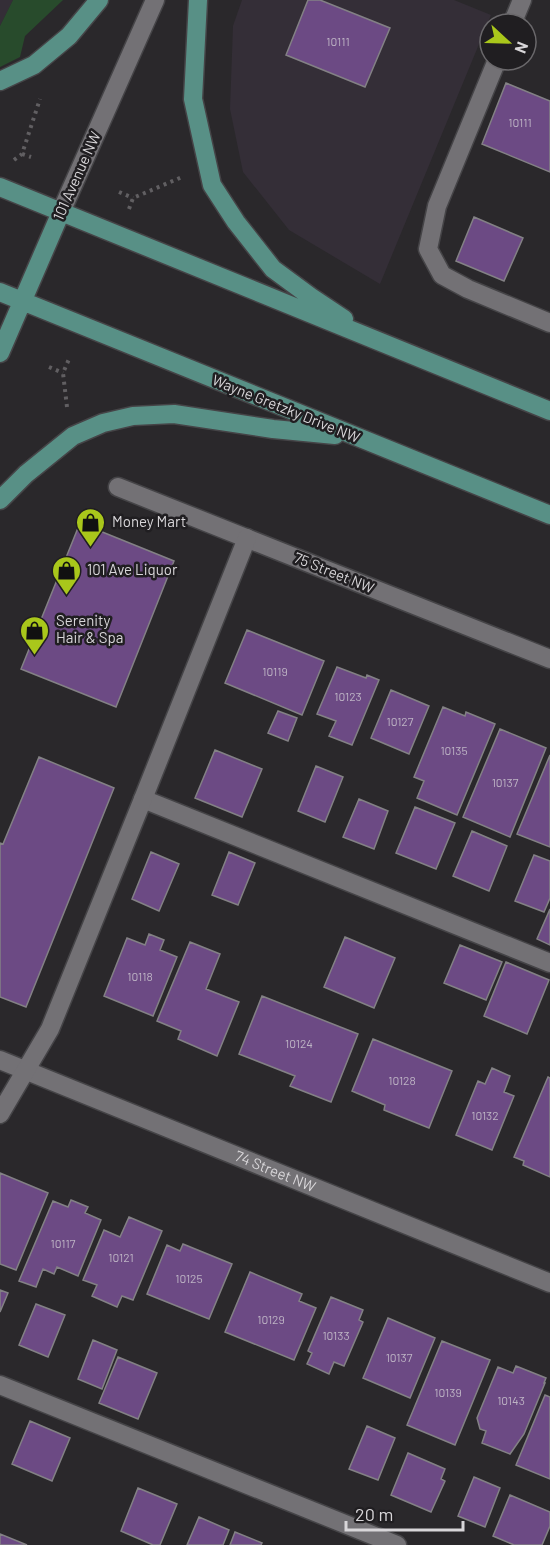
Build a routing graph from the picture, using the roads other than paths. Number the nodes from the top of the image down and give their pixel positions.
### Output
1 (99, 0) edge
2 (155, 0) edge
3 (198, 0) edge
4 (492, 72) edge
5 (0, 81) edge
6 (0, 187) edge
7 (61, 212) junction
8 (0, 292) edge
9 (22, 301) junction
10 (550, 323) edge
11 (381, 342) junction
12 (0, 353) edge
13 (550, 411) edge
14 (355, 436) junction
15 (118, 487) dead end
16 (0, 500) edge
17 (550, 515) edge
18 (247, 538) junction
19 (550, 658) edge
20 (143, 799) junction
21 (550, 963) edge
22 (0, 1060) edge
23 (25, 1070) junction
24 (0, 1114) edge
25 (550, 1283) edge
26 (0, 1385) edge
27 (397, 1545) edge

1 - 5 main road
2 - 7 street, 101 Avenue NW
3 - 11 main road
4 - 10 street
6 - 7 main road
7 - 9 main road, 101 Avenue NW
7 - 11 main road
8 - 9 main road
9 - 12 main road, 101 Avenue NW
9 - 14 main road, Wayne Gretzky Drive NW
11 - 13 main road
14 - 16 main road
14 - 17 main road, Wayne Gretzky Drive NW
15 - 18 street, 75 Street NW
18 - 19 street, 75 Street NW
18 - 20 street
20 - 21 street
20 - 23 street
22 - 23 street, 74 Street NW
23 - 24 street
23 - 25 street, 74 Street NW
26 - 27 street

